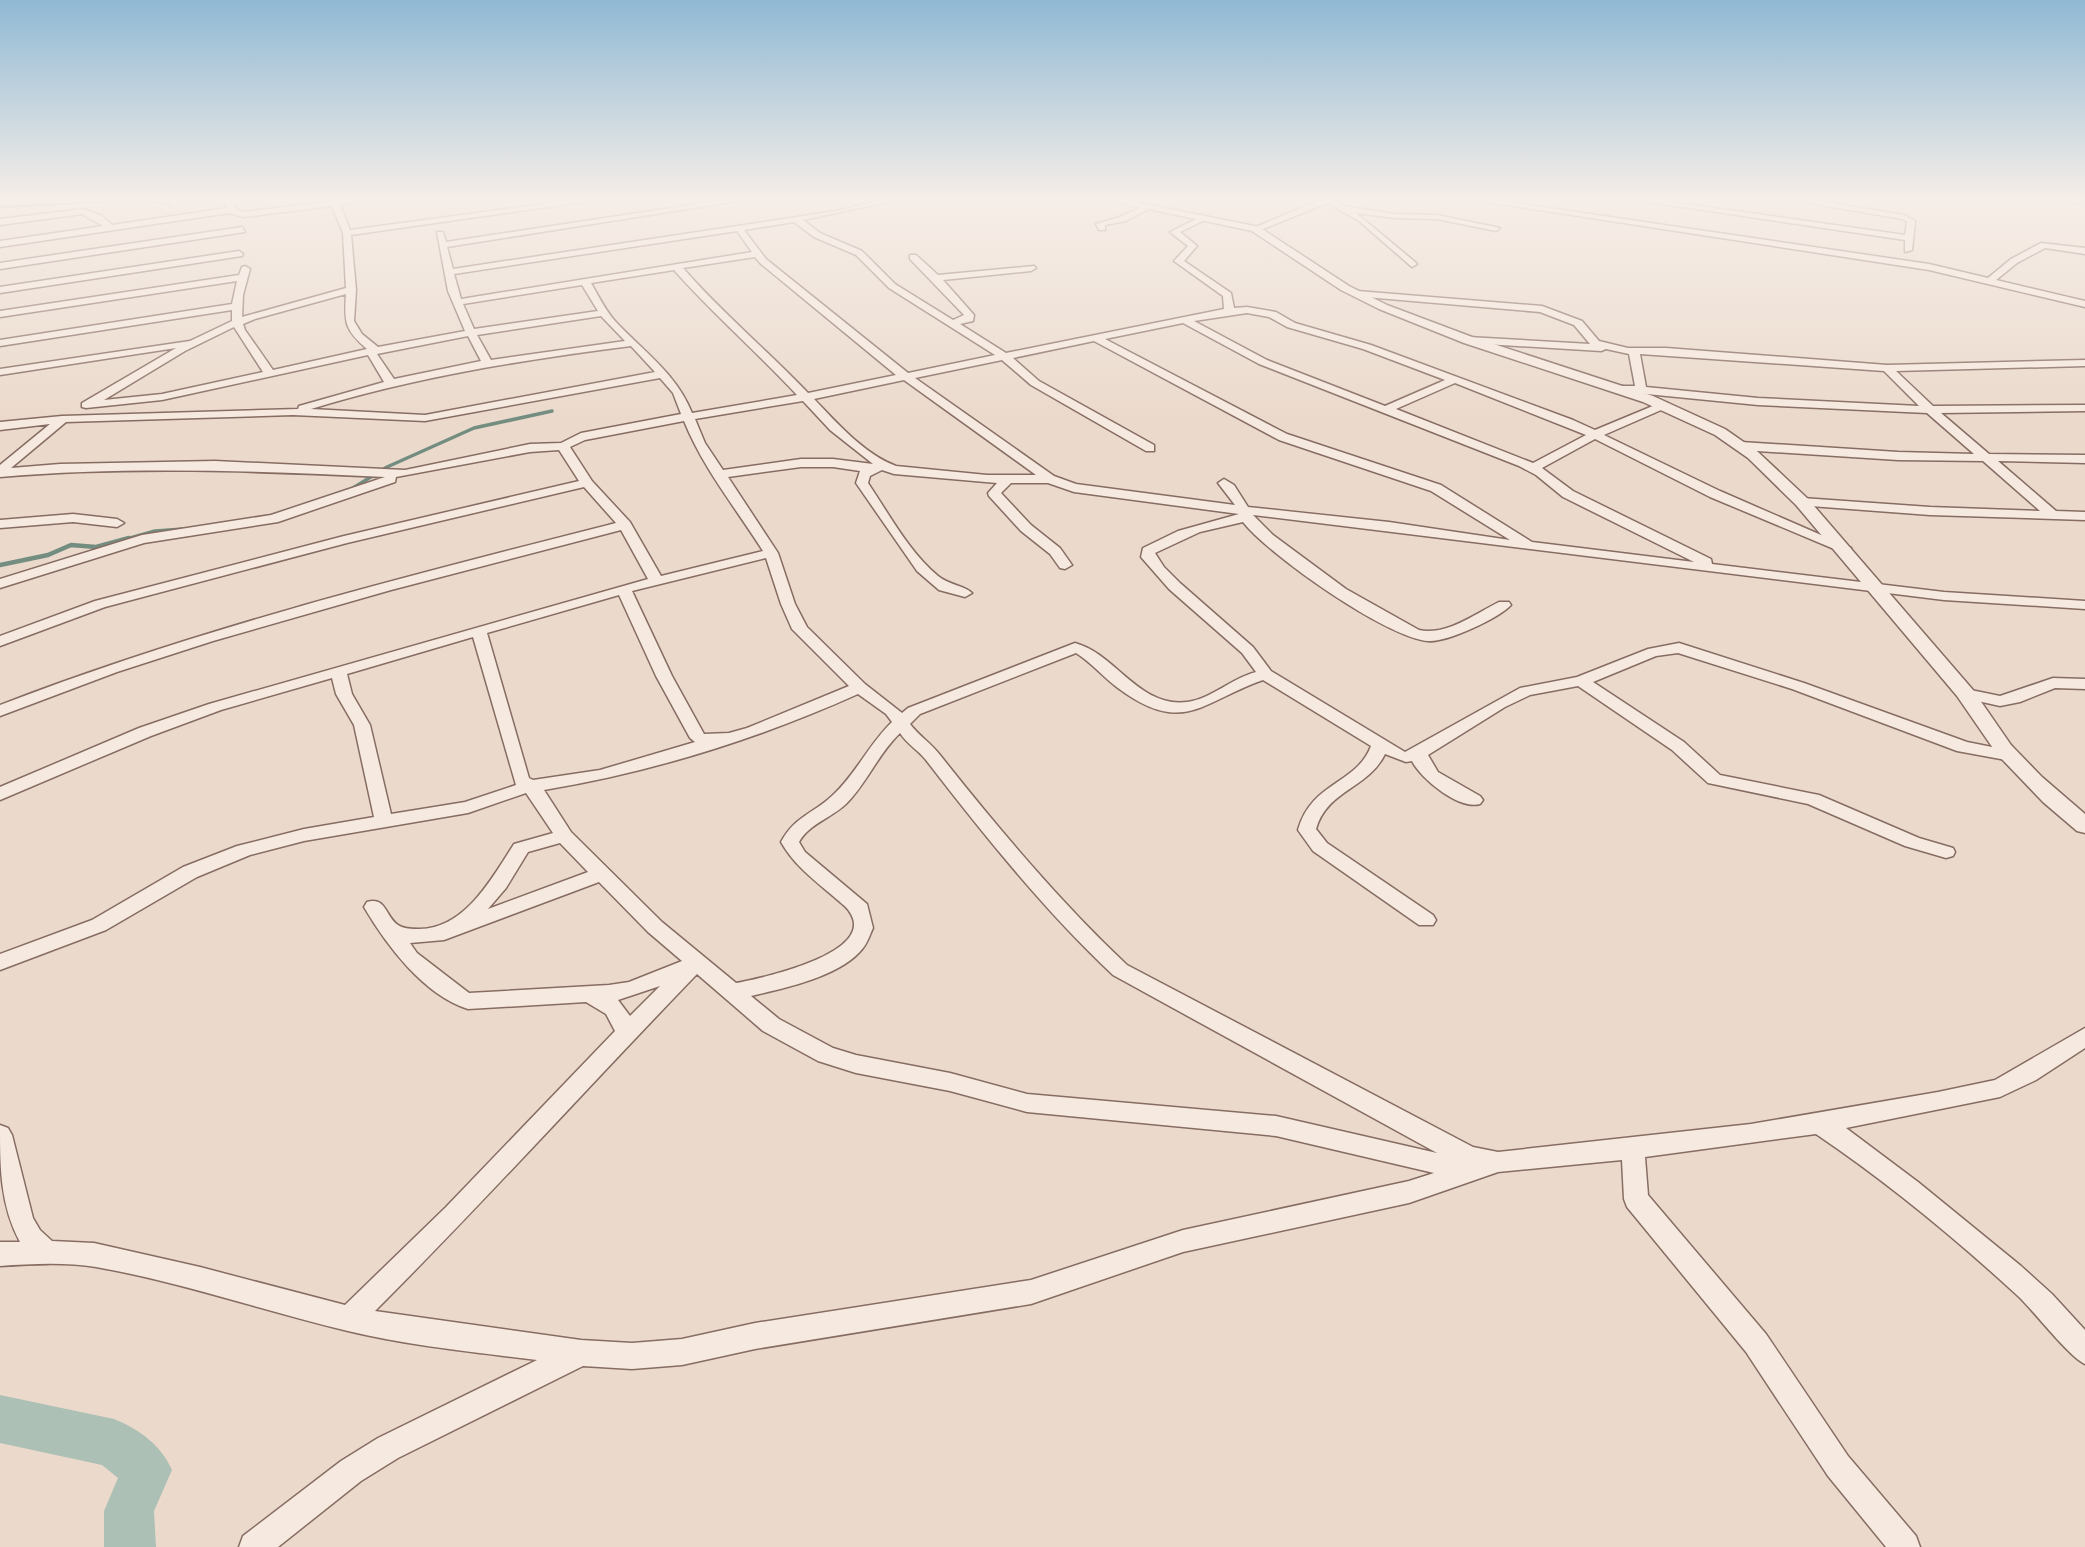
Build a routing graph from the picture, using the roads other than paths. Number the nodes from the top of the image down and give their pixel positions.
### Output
1 (131, 270) edge
2 (244, 270) edge
3 (350, 270) edge
4 (461, 270) edge
5 (651, 270) edge
6 (680, 270) edge
7 (775, 270) edge
8 (876, 270) edge
9 (927, 270) edge
10 (1010, 270) edge
11 (1192, 270) edge
12 (1320, 270) edge
13 (1940, 270) edge
14 (2003, 270) edge
15 (449, 272) joint
16 (243, 277) junction
17 (936, 278) junction
18 (1991, 280) junction
19 (585, 281) junction
20 (0, 290) edge
21 (351, 290) junction
22 (1357, 294) junction
23 (458, 302) junction
24 (2085, 304) edge
25 (236, 306) junction
26 (1542, 309) junction
27 (1229, 311) junction
28 (1582, 312) dead end
29 (603, 313) junction
30 (0, 314) edge
31 (1183, 319) junction
32 (237, 322) junction
33 (952, 323) junction
34 (471, 333) junction
35 (1096, 338) junction
36 (1468, 340) junction
37 (197, 341) junction
38 (0, 343) edge
39 (632, 343) junction
40 (1613, 349) junction
41 (374, 351) junction
42 (1634, 352) junction
43 (1004, 356) junction
44 (2085, 363) edge
45 (488, 364) junction
46 (1887, 368) junction
47 (0, 372) edge
48 (270, 374) junction
49 (663, 374) junction
50 (904, 375) junction
51 (1453, 380) junction
52 (391, 384) junction
53 (1616, 388) junction
54 (1641, 389) junction
55 (805, 397) junction
56 (86, 405) junction
57 (1664, 405) junction
58 (1928, 408) junction
59 (2085, 408) edge
60 (1387, 409) junction
61 (293, 412) junction
62 (688, 416) junction
63 (62, 419) junction
64 (0, 426) edge
65 (1596, 434) junction
66 (563, 446) junction
67 (1741, 446) junction
68 (1150, 448) dead end
69 (1020, 456) junction
70 (1987, 457) junction
71 (2085, 458) edge
72 (876, 467) junction
73 (1533, 468) junction
74 (0, 472) edge
75 (405, 474) junction
76 (718, 475) junction
77 (1007, 479) junction
78 (1050, 479) junction
79 (587, 483) junction
80 (1224, 484) dead end
81 (1801, 502) junction
82 (1246, 514) junction
83 (2053, 515) junction
84 (2085, 516) edge
85 (117, 523) dead end
86 (0, 524) edge
87 (625, 525) junction
88 (1527, 545) junction
89 (1844, 548) junction
90 (771, 553) junction
91 (1065, 565) dead end
92 (1716, 566) junction
93 (656, 580) junction
94 (0, 584) edge
95 (1877, 587) junction
96 (624, 589) junction
97 (965, 593) dead end
98 (1504, 604) dead end
99 (2085, 605) edge
100 (480, 631) junction
101 (0, 641) edge
102 (338, 671) junction
103 (1265, 674) junction
104 (1581, 681) junction
105 (2085, 684) edge
106 (859, 687) junction
107 (1966, 694) junction
108 (0, 711) edge
109 (900, 722) junction
110 (715, 742) junction
111 (1380, 744) junction
112 (1419, 753) junction
113 (2006, 755) junction
114 (527, 787) junction
115 (0, 794) edge
116 (1474, 800) dead end
117 (384, 821) junction
118 (2085, 826) edge
119 (564, 836) junction
120 (1946, 852) dead end
121 (601, 874) junction
122 (374, 907) dead end
123 (1426, 920) dead end
124 (460, 928) junction
125 (390, 930) junction
126 (0, 962) edge
127 (697, 962) junction
128 (731, 992) junction
129 (589, 994) junction
130 (626, 1033) junction
131 (2085, 1037) edge
132 (1818, 1122) junction
133 (0, 1135) edge
134 (1633, 1149) junction
135 (1498, 1162) junction
136 (1466, 1171) junction
137 (46, 1252) junction
138 (0, 1254) edge
139 (349, 1319) junction
140 (2085, 1351) edge
141 (581, 1353) junction
142 (254, 1547) edge
143 (1905, 1547) edge

1 - 20 street
2 - 16 street
3 - 21 street
4 - 15 street
5 - 19 street
6 - 55 street
7 - 50 street
8 - 33 street
9 - 17 street
10 - 17 street
11 - 27 street
12 - 22 street
13 - 18 street
14 - 18 street
15 - 23 street
16 - 25 street
16 - 30 street
17 - 33 street
18 - 24 street
19 - 23 street
19 - 29 street
21 - 32 street
21 - 41 street
22 - 26 street
22 - 36 street
23 - 34 street
25 - 32 street
25 - 38 street
26 - 28 street
26 - 40 street
27 - 31 street
27 - 51 street
29 - 34 street
29 - 39 street
31 - 35 street
31 - 60 street
32 - 37 street
32 - 48 street
33 - 43 street
34 - 41 street
34 - 45 street
35 - 43 street
35 - 88 street
36 - 40 street
36 - 53 street
37 - 47 street
37 - 56 street
39 - 45 street
39 - 49 street
40 - 42 street
41 - 48 street
41 - 52 street
42 - 46 street
42 - 54 street
43 - 50 street
43 - 68 street
44 - 46 street
45 - 52 street
46 - 58 street
48 - 56 street
49 - 61 street
49 - 62 street
50 - 55 street
50 - 69 street
51 - 60 street
51 - 65 street
52 - 61 street
53 - 54 street
53 - 57 street
54 - 58 street
55 - 62 street
55 - 72 street
56 - 63 street
57 - 65 street
57 - 67 street
58 - 59 street
58 - 70 street
60 - 73 street
61 - 63 street
62 - 66 street
62 - 76 street
63 - 64 street
63 - 74 street
65 - 73 street
65 - 89 street
66 - 75 street
66 - 79 street
67 - 70 street
67 - 81 street
69 - 77 street
69 - 78 street
70 - 71 street
70 - 83 street
72 - 76 street
72 - 77 street
72 - 97 street
73 - 92 street
74 - 75 street
75 - 94 street
76 - 90 street
77 - 78 street
77 - 91 street
78 - 82 street
79 - 87 street
79 - 101 street
80 - 82 street
81 - 83 street
81 - 89 street
82 - 88 street
82 - 98 street
82 - 103 street
83 - 84 street
85 - 86 street
87 - 93 street
87 - 108 street
88 - 92 street
89 - 95 street
90 - 93 street
90 - 106 street
92 - 95 street
93 - 96 street
95 - 99 street
95 - 107 street
96 - 100 street
96 - 110 street
100 - 102 street
100 - 114 street
102 - 115 street
102 - 117 street
103 - 109 street
103 - 111 street
104 - 112 street
104 - 113 street
104 - 120 street
105 - 107 street
106 - 109 street
106 - 110 street
107 - 113 street
109 - 128 street
109 - 135 street
110 - 114 street
111 - 112 street
111 - 123 street
112 - 116 street
113 - 118 street
114 - 117 street
114 - 119 street
117 - 126 street
119 - 121 street
119 - 124 street
121 - 124 street
121 - 127 street
122 - 125 street
124 - 125 street
125 - 129 street
127 - 128 street
127 - 129 street
127 - 130 street
128 - 136 street
129 - 130 street
130 - 139 street
131 - 132 street
132 - 134 street
132 - 140 street
133 - 137 street
134 - 135 street
134 - 143 street
135 - 136 street
136 - 141 street
137 - 138 street
137 - 139 street
139 - 141 street
141 - 142 street

